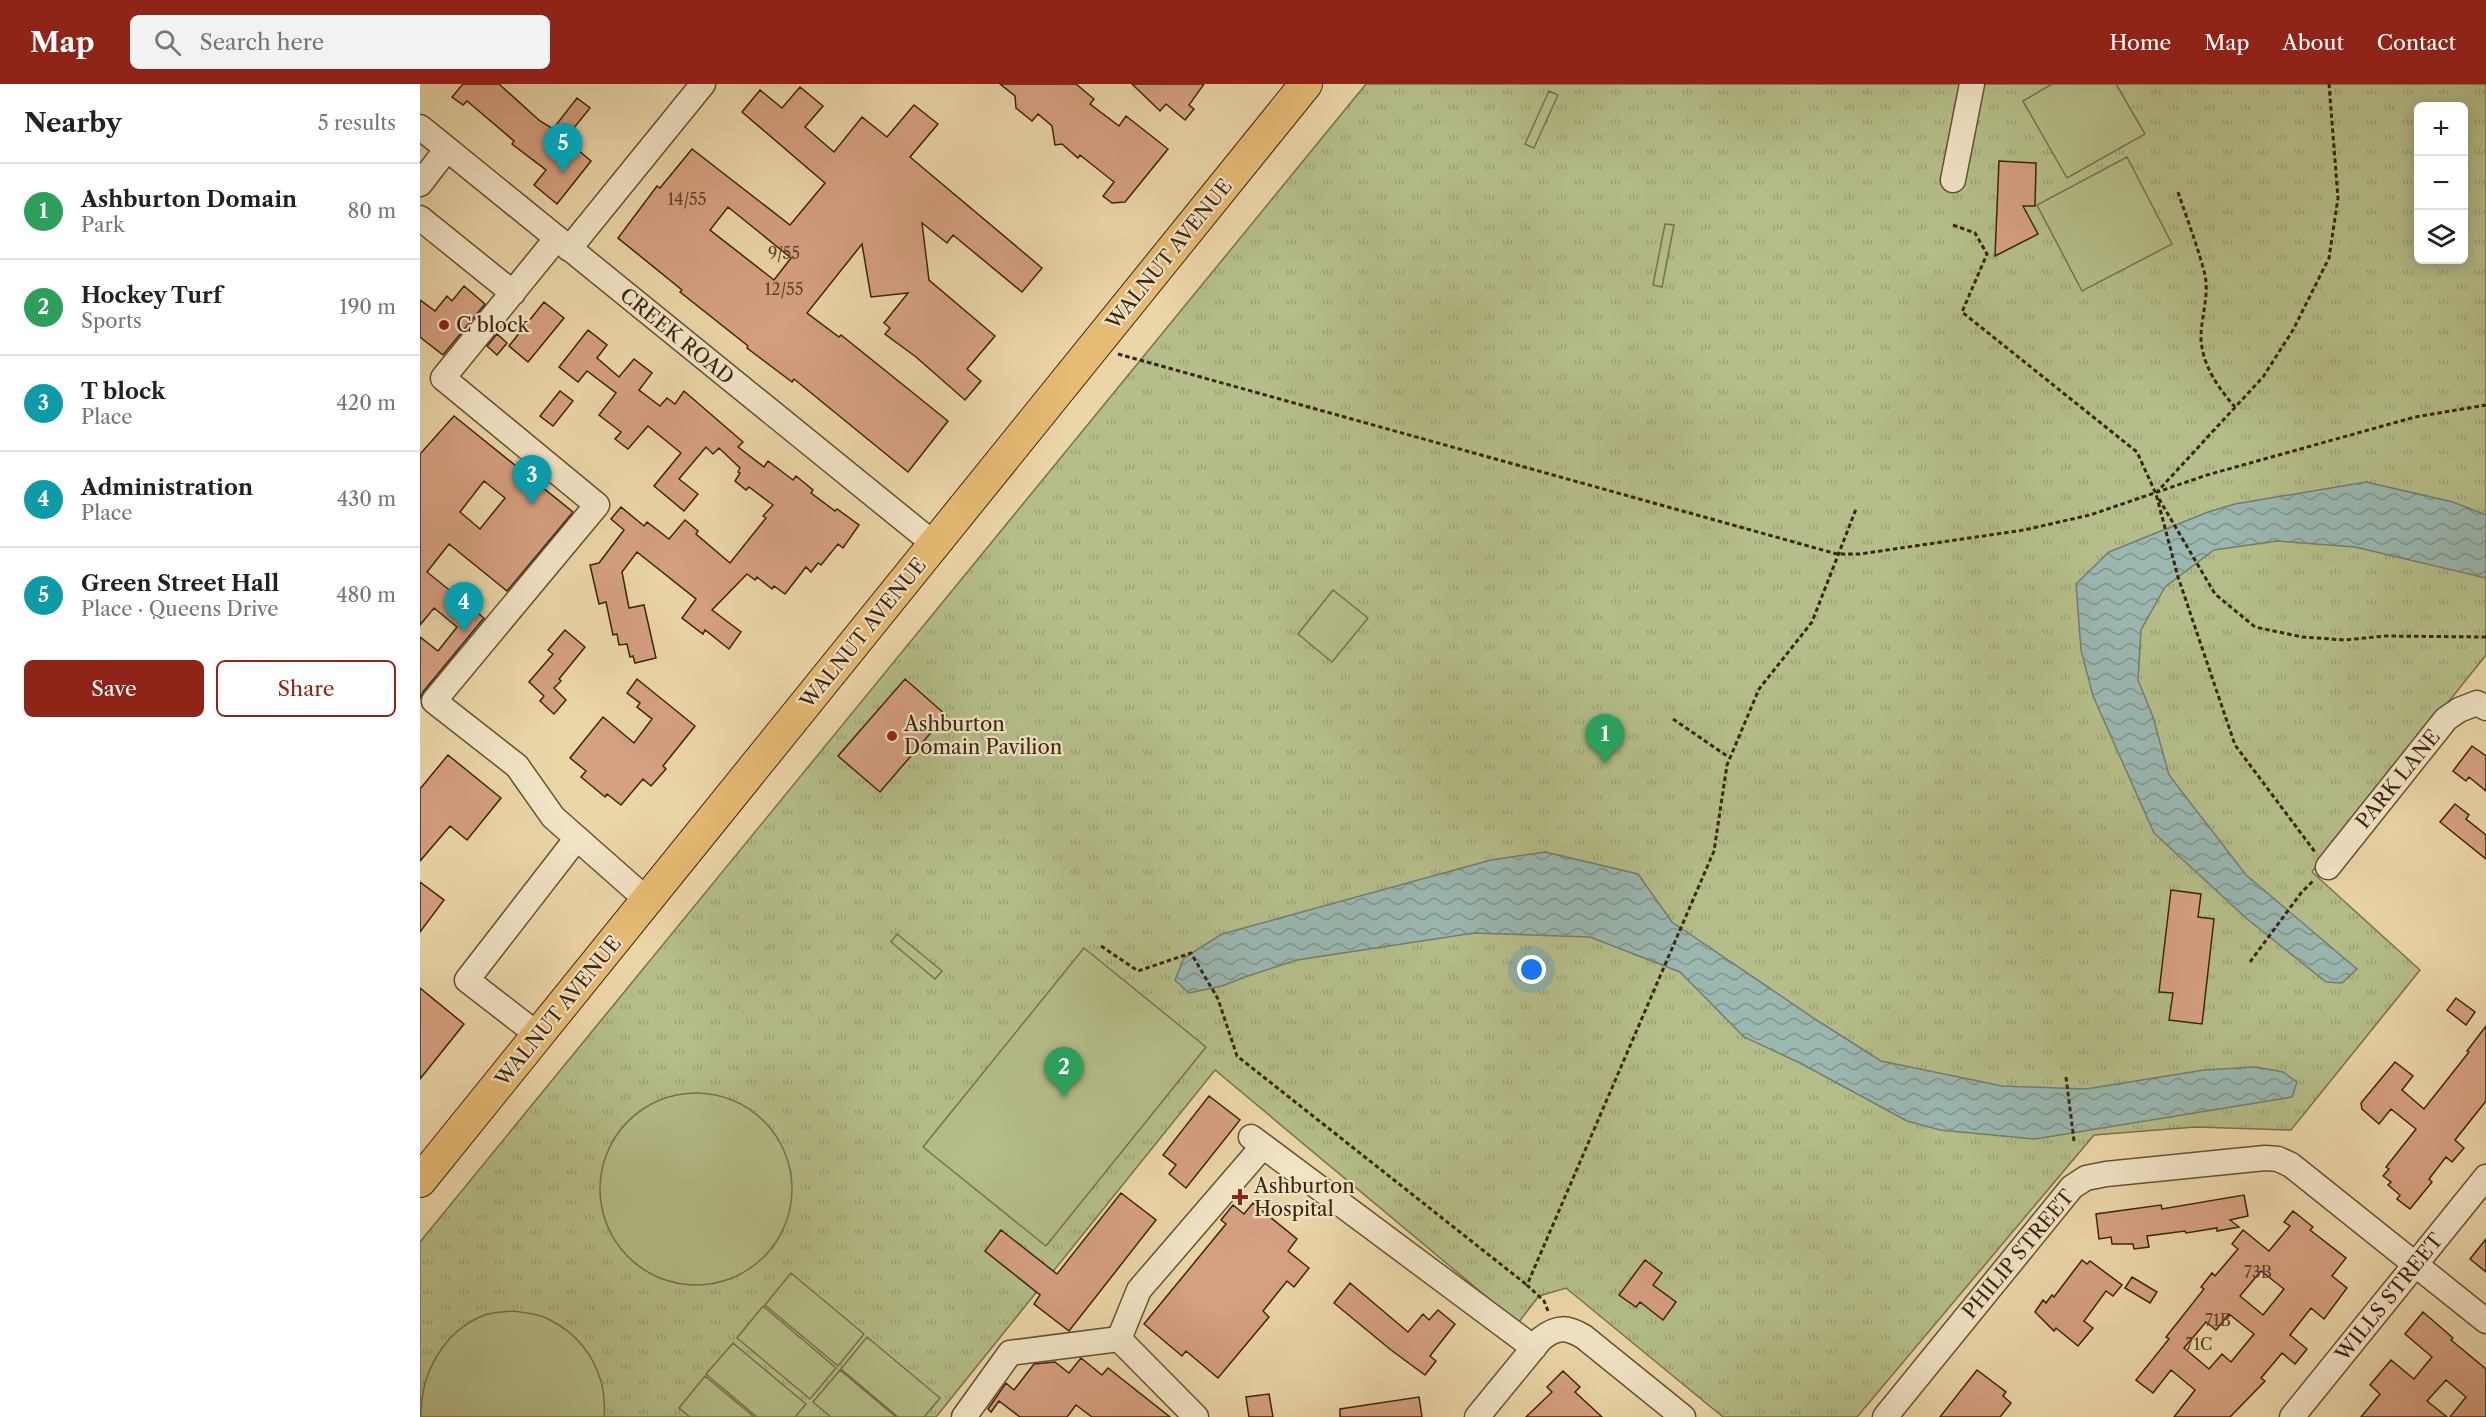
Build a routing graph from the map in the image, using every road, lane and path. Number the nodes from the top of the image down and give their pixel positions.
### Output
1 (703, 84) edge
2 (1306, 84) edge
3 (1972, 84) edge
4 (2329, 84) edge
5 (420, 127) edge
6 (447, 149) junction
7 (1953, 180) dead end
8 (420, 184) edge
9 (2178, 192) dead end
10 (420, 218) edge
11 (1953, 225) dead end
12 (563, 244) junction
13 (513, 293) junction
14 (1094, 347) junction
15 (2486, 405) edge
16 (2235, 407) junction
17 (2156, 494) junction
18 (1856, 508) dead end
19 (934, 544) junction
20 (1838, 554) junction
21 (2486, 637) edge
22 (2482, 706) edge
23 (1673, 719) dead end
24 (1730, 758) junction
25 (577, 838) junction
26 (2328, 867) junction
27 (647, 900) junction
28 (1101, 946) dead end
29 (2250, 962) dead end
30 (538, 1035) junction
31 (2066, 1077) dead end
32 (2074, 1141) dead end
33 (2486, 1177) edge
34 (420, 1181) edge
35 (2416, 1264) junction
36 (1527, 1285) junction
37 (1544, 1301) dead end
38 (2486, 1321) edge
39 (1119, 1339) junction
40 (1534, 1348) junction
41 (964, 1417) edge
42 (1196, 1417) edge
43 (1477, 1417) edge
44 (1683, 1417) edge
45 (1885, 1417) edge
46 (2292, 1417) edge

1 - 12 street
2 - 14 main road, WALNUT AVENUE
3 - 7 street
4 - 16 path
5 - 6 street, CREEK ROAD
6 - 8 street
6 - 12 street, CREEK ROAD
9 - 16 path
10 - 13 street
11 - 17 path
12 - 13 street
12 - 19 street, CREEK ROAD
13 - 25 street
14 - 19 main road, WALNUT AVENUE
14 - 20 path
15 - 17 path
16 - 17 path
17 - 20 path
17 - 21 path
17 - 26 path
18 - 20 path
19 - 27 main road, WALNUT AVENUE
20 - 24 path
22 - 26 street, PARK LANE
23 - 24 path
24 - 36 path
25 - 27 street
25 - 30 street
26 - 29 path
27 - 30 main road, WALNUT AVENUE
28 - 36 path
30 - 34 main road, WALNUT AVENUE
31 - 32 path
33 - 35 street, WILLS STREET
35 - 38 street
35 - 45 street, PHILIP STREET
35 - 46 street, WILLS STREET
36 - 37 path
39 - 40 street
39 - 41 street
39 - 42 street
40 - 43 street
40 - 44 street

